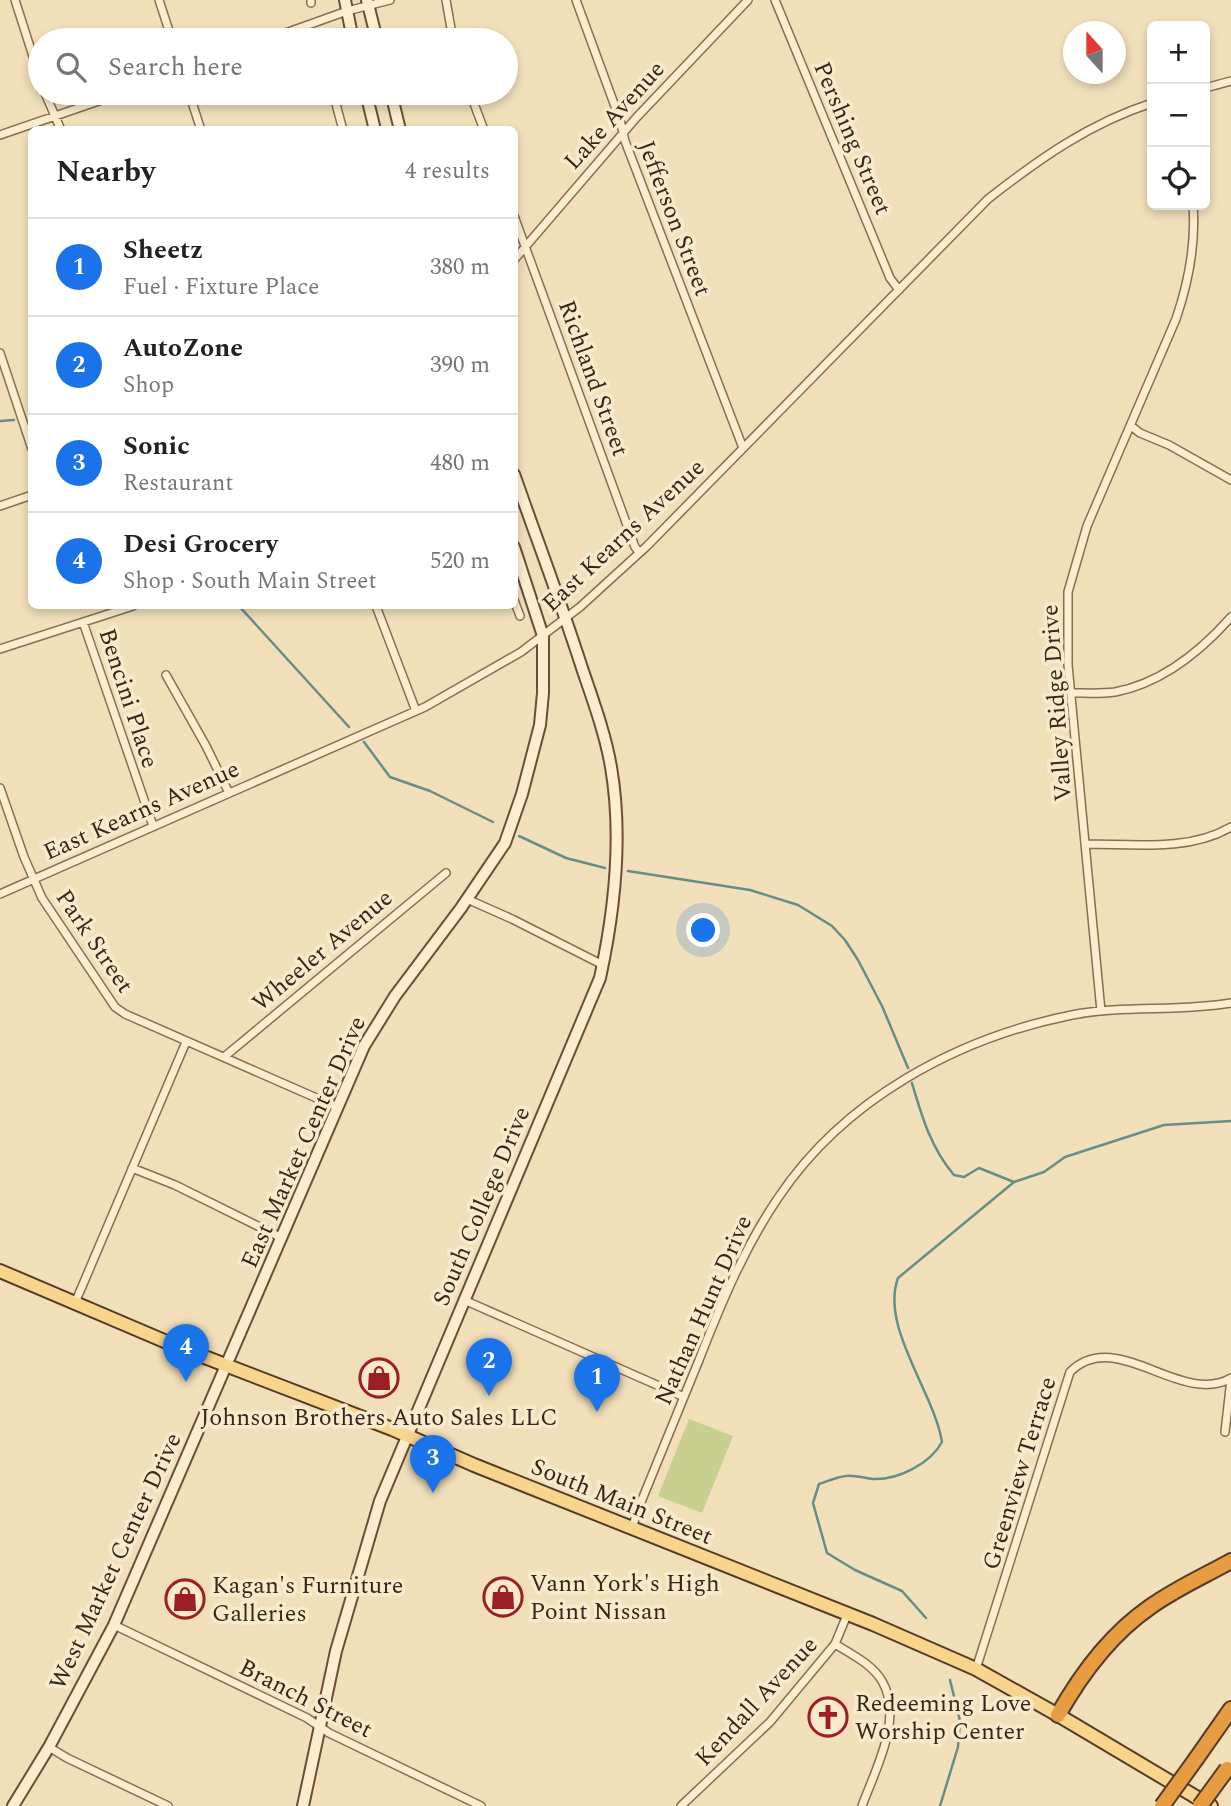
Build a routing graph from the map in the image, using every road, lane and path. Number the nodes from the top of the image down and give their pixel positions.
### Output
1 (15, 0) edge
2 (159, 0) edge
3 (390, 0) edge
4 (446, 0) edge
5 (576, 0) edge
6 (748, 0) edge
7 (775, 0) edge
8 (368, 2) edge
9 (346, 6) edge
10 (168, 28) edge
11 (294, 28) edge
12 (351, 28) edge
13 (374, 28) edge
14 (451, 28) edge
15 (28, 41) edge
16 (1231, 81) edge
17 (1210, 87) edge
18 (51, 105) edge
19 (88, 105) edge
20 (193, 105) edge
21 (336, 105) edge
22 (369, 105) edge
23 (394, 105) edge
24 (475, 105) edge
25 (1147, 105) edge
26 (56, 116) junction
27 (60, 126) edge
28 (200, 126) edge
29 (342, 126) edge
30 (374, 126) edge
31 (399, 126) edge
32 (482, 126) edge
33 (624, 134) junction
34 (0, 135) edge
35 (1193, 210) edge
36 (518, 226) edge
37 (526, 247) junction
38 (518, 256) edge
39 (899, 290) junction
40 (0, 353) edge
41 (1131, 426) junction
42 (28, 437) edge
43 (743, 448) junction
44 (1231, 480) edge
45 (518, 485) edge
46 (28, 496) edge
47 (0, 506) edge
48 (639, 552) junction
49 (518, 559) edge
50 (124, 609) edge
51 (377, 609) edge
52 (517, 609) edge
53 (520, 617) dead end
54 (1231, 617) edge
55 (566, 618) junction
56 (83, 622) junction
57 (543, 636) junction
58 (0, 649) edge
59 (166, 675) dead end
60 (1072, 693) junction
61 (416, 710) junction
62 (0, 788) edge
63 (229, 793) junction
64 (153, 826) junction
65 (1231, 827) edge
66 (1085, 844) junction
67 (446, 873) dead end
68 (32, 878) junction
69 (0, 894) edge
70 (467, 899) junction
71 (603, 965) junction
72 (1231, 1003) edge
73 (1101, 1011) junction
74 (186, 1042) junction
75 (224, 1057) junction
76 (337, 1107) junction
77 (132, 1168) junction
78 (282, 1238) junction
79 (0, 1271) edge
80 (464, 1300) junction
81 (75, 1303) junction
82 (227, 1367) junction
83 (1231, 1379) edge
84 (684, 1397) junction
85 (1225, 1432) dead end
86 (408, 1436) junction
87 (632, 1528) junction
88 (1231, 1561) edge
89 (847, 1615) junction
90 (114, 1625) junction
91 (835, 1644) junction
92 (976, 1669) junction
93 (1231, 1709) edge
94 (1058, 1715) junction
95 (321, 1728) junction
96 (49, 1747) junction
97 (1229, 1767) edge
98 (13, 1806) edge
99 (168, 1806) edge
100 (303, 1806) edge
101 (481, 1806) edge
102 (681, 1806) edge
103 (862, 1806) edge
104 (1162, 1806) edge
105 (1200, 1806) edge
106 (1210, 1806) edge

1 - 15 street
2 - 10 street
3 - 8 street
4 - 14 street
5 - 33 street, Jefferson Street
6 - 33 street, Lake Avenue
7 - 39 street, Pershing Street
8 - 9 street
8 - 13 main road
9 - 11 street
9 - 12 main road
16 - 17 street
18 - 26 street
19 - 26 street
20 - 28 street
21 - 29 street
22 - 30 main road
23 - 31 main road
24 - 32 street
25 - 39 street, East Kearns Avenue
26 - 27 street
26 - 34 street
33 - 37 street, Lake Avenue
33 - 43 street, Jefferson Street
35 - 41 street, Valley Ridge Drive
36 - 37 street, Richland Street
37 - 38 street, Lake Avenue
37 - 48 street, Richland Street
39 - 43 street, East Kearns Avenue
40 - 42 street
41 - 44 street
41 - 60 street, Valley Ridge Drive
43 - 48 street, East Kearns Avenue
45 - 55 main road, South College Drive
46 - 47 street
48 - 55 street, East Kearns Avenue
49 - 57 main road, East Market Center Drive
50 - 56 street
51 - 61 street
52 - 53 street
54 - 60 street
55 - 57 street, East Kearns Avenue
55 - 71 main road, South College Drive
56 - 58 street
56 - 64 street, Bencini Place
57 - 61 street, East Kearns Avenue
57 - 70 main road, East Market Center Drive
59 - 63 street
60 - 66 street, Valley Ridge Drive
61 - 63 street, East Kearns Avenue
62 - 68 street, Park Street
63 - 64 street, East Kearns Avenue
64 - 68 street, East Kearns Avenue
65 - 66 street
66 - 73 street, Valley Ridge Drive
67 - 75 street, Wheeler Avenue
68 - 69 street, East Kearns Avenue
68 - 74 street, Park Street
70 - 71 street
70 - 76 main road, East Market Center Drive
71 - 80 main road, South College Drive
72 - 73 street, Nathan Hunt Drive
73 - 84 street, Nathan Hunt Drive
74 - 75 street, Park Street
74 - 77 street
75 - 76 street, Park Street
76 - 78 main road, East Market Center Drive
77 - 78 street
77 - 81 street
78 - 82 main road, East Market Center Drive
79 - 81 main road, South Main Street
80 - 84 street
80 - 86 main road, South College Drive
81 - 82 main road, South Main Street
82 - 86 main road, South Main Street
82 - 90 main road, West Market Center Drive
83 - 85 street
83 - 92 street, Greenview Terrace
84 - 87 street, Nathan Hunt Drive
86 - 87 main road, South Main Street
86 - 95 main road, South College Drive
87 - 89 main road, South Main Street
88 - 94 highway
89 - 91 street, Kendall Avenue
89 - 92 main road, South Main Street
90 - 95 street, Branch Street
90 - 96 main road, West Market Center Drive
91 - 102 street, Kendall Avenue
91 - 103 street
92 - 94 main road, South Main Street
93 - 104 highway, bridge
94 - 106 main road, South Main Street
95 - 100 main road, South College Drive
95 - 101 street, Branch Street
96 - 98 main road, West Market Center Drive
96 - 99 street
97 - 105 highway, bridge

